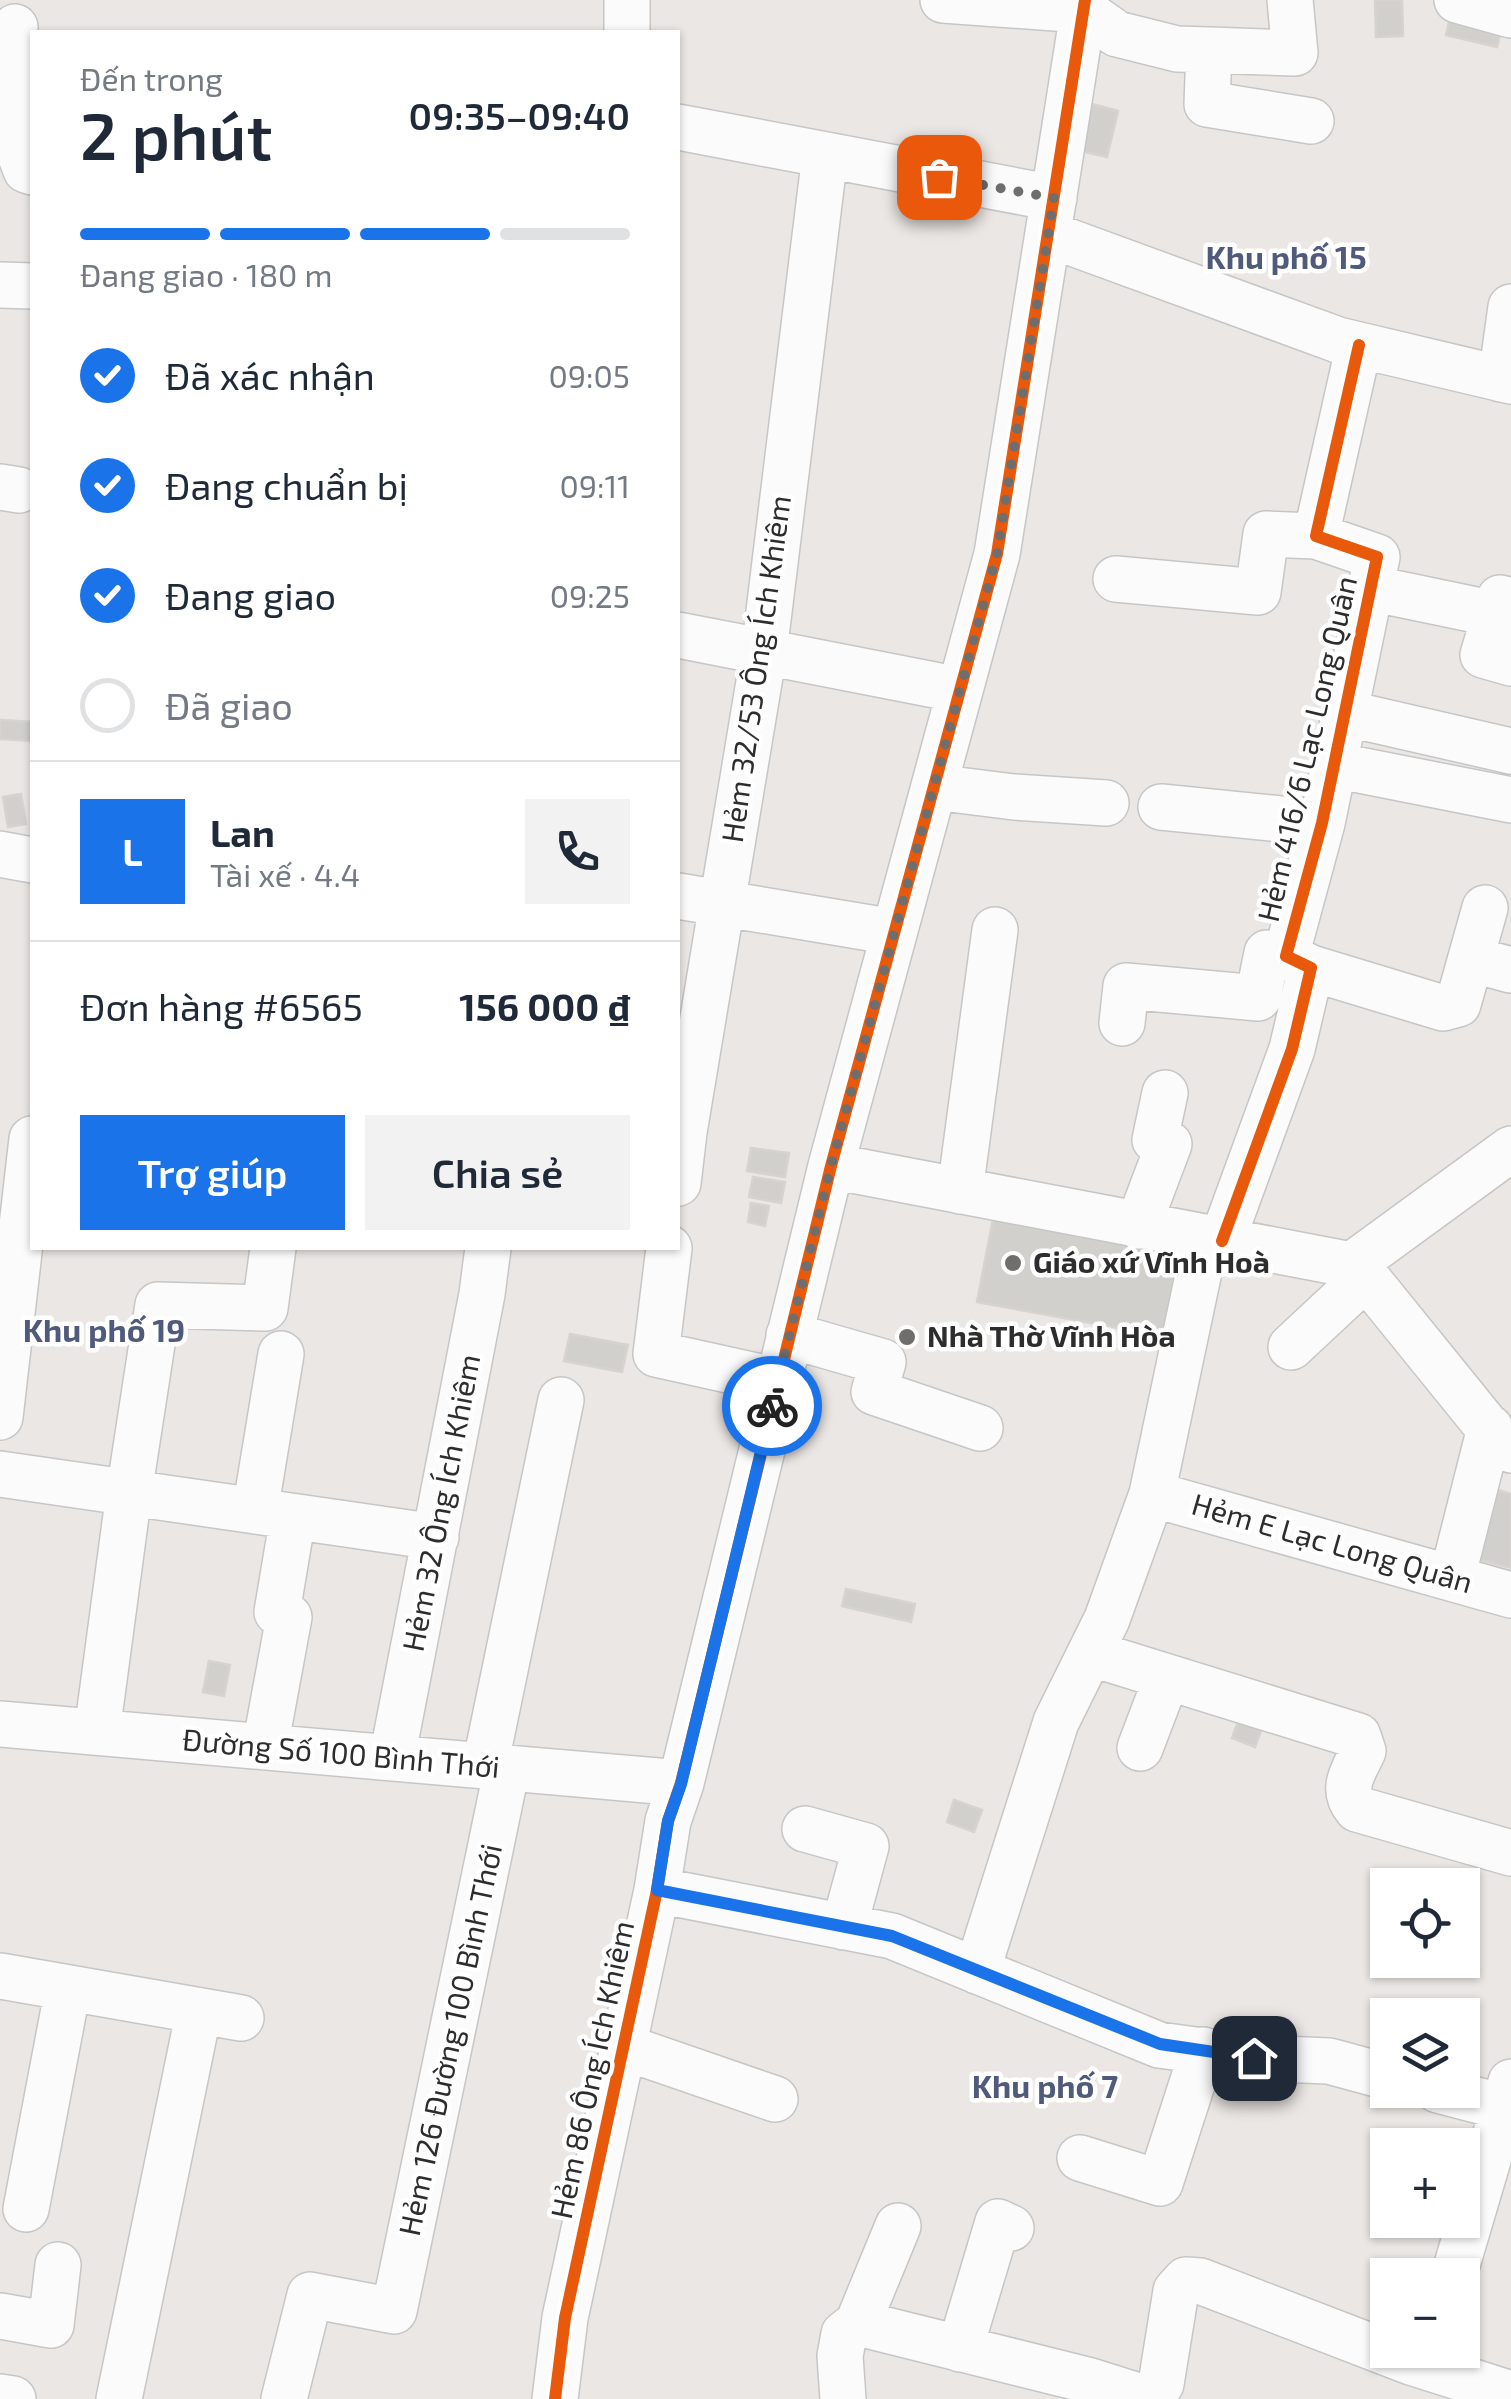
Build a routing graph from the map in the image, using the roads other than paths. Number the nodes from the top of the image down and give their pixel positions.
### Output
1 (627, 0) edge
2 (943, 0) edge
3 (1290, 0) edge
4 (1457, 0) edge
5 (1084, 5) edge
6 (1511, 14) edge
7 (20, 28) edge
8 (627, 30) edge
9 (1208, 50) junction
10 (1311, 120) dead end
11 (680, 126) edge
12 (825, 155) junction
13 (30, 171) edge
14 (1051, 216) junction
15 (0, 285) edge
16 (30, 286) edge
17 (1511, 308) edge
18 (1359, 345) junction
19 (1506, 380) edge
20 (1316, 536) junction
21 (1116, 579) dead end
22 (1370, 588) junction
23 (1503, 607) edge
24 (680, 635) edge
25 (764, 652) junction
26 (1511, 663) edge
27 (960, 690) junction
28 (1345, 713) junction
29 (1511, 751) edge
30 (1334, 765) junction
31 (934, 787) junction
32 (1511, 800) edge
33 (1106, 804) dead end
34 (1161, 807) dead end
35 (1322, 822) junction
36 (0, 854) edge
37 (30, 860) edge
38 (680, 896) edge
39 (721, 904) junction
40 (1485, 908) dead end
41 (995, 930) dead end
42 (894, 932) junction
43 (1298, 962) junction
44 (1491, 965) edge
45 (1122, 1023) dead end
46 (1165, 1093) dead end
47 (1511, 1148) edge
48 (30, 1155) edge
49 (831, 1166) junction
50 (680, 1169) edge
51 (960, 1191) junction
52 (1138, 1226) junction
53 (1214, 1240) junction
54 (272, 1250) edge
55 (488, 1250) edge
56 (670, 1250) edge
57 (1359, 1271) junction
58 (789, 1335) junction
59 (4, 1344) edge
60 (1291, 1347) dead end
61 (281, 1354) dead end
62 (778, 1381) junction
63 (561, 1400) dead end
64 (0, 1417) edge
65 (980, 1428) dead end
66 (1500, 1439) edge
67 (0, 1474) edge
68 (129, 1493) junction
69 (1152, 1494) junction
70 (274, 1514) junction
71 (436, 1537) junction
72 (1452, 1578) junction
73 (1511, 1594) edge
74 (1090, 1653) junction
75 (1168, 1678) junction
76 (0, 1724) edge
77 (98, 1732) junction
78 (265, 1747) junction
79 (1140, 1748) dead end
80 (392, 1758) junction
81 (496, 1767) junction
82 (681, 1784) junction
83 (805, 1830) dead end
84 (1511, 1852) edge
85 (657, 1890) junction
86 (844, 1927) junction
87 (977, 1971) junction
88 (0, 1976) edge
89 (68, 1988) junction
90 (624, 2047) junction
91 (1203, 2050) junction
92 (1370, 2072) edge
93 (1480, 2092) edge
94 (1507, 2094) edge
95 (776, 2099) dead end
96 (20, 2138) edge
97 (1080, 2158) dead end
98 (26, 2209) dead end
99 (898, 2226) dead end
100 (1011, 2228) dead end
101 (1459, 2258) edge
102 (58, 2265) dead end
103 (0, 2316) edge
104 (858, 2323) junction
105 (1370, 2339) edge
106 (960, 2349) junction
107 (1451, 2368) edge
108 (1511, 2394) edge
109 (0, 2397) edge
110 (12, 2399) edge
111 (119, 2399) edge
112 (284, 2399) edge
113 (555, 2399) edge
114 (842, 2399) edge

1 - 8 street
2 - 5 street
3 - 9 street
4 - 6 street
5 - 9 street
5 - 14 street, Hẻm 86 Ông Ích Khiêm
7 - 13 street
9 - 10 street
11 - 12 street
12 - 14 street
12 - 25 street, Hẻm 32/53 Ông Ích Khiêm
14 - 18 street
14 - 27 street, Hẻm 86 Ông Ích Khiêm
15 - 16 street
17 - 19 street
18 - 19 street
18 - 20 street, Hẻm 416/6 Lạc Long Quân
20 - 21 street
20 - 22 street, Hẻm 416/6 Lạc Long Quân
22 - 23 street
22 - 28 street, Hẻm 416/6 Lạc Long Quân
23 - 26 street
24 - 25 street
25 - 27 street
25 - 39 street, Hẻm 32/53 Ông Ích Khiêm
27 - 31 street, Hẻm 86 Ông Ích Khiêm
28 - 29 street
28 - 30 street, Hẻm 416/6 Lạc Long Quân
30 - 32 street
30 - 35 street, Hẻm 416/6 Lạc Long Quân
31 - 33 street
31 - 42 street, Hẻm 86 Ông Ích Khiêm
34 - 35 street
35 - 43 street, Hẻm 416/6 Lạc Long Quân
36 - 37 street
38 - 39 street
39 - 42 street
39 - 50 street, Hẻm 32/53 Ông Ích Khiêm
40 - 44 street
41 - 51 street
42 - 49 street, Hẻm 86 Ông Ích Khiêm
43 - 44 street
43 - 45 street
43 - 53 street, Hẻm 416/6 Lạc Long Quân
46 - 52 street
47 - 57 street
48 - 59 street
49 - 51 street
49 - 58 street, Hẻm 86 Ông Ích Khiêm
51 - 52 street
52 - 53 street
53 - 57 street
53 - 69 street, Hẻm 416/6 Lạc Long Quân
54 - 68 street
55 - 71 street, Hẻm 32 Ông Ích Khiêm
56 - 62 street
57 - 60 street
57 - 66 street
58 - 62 street, Hẻm 86 Ông Ích Khiêm
58 - 65 street
59 - 64 street
61 - 70 street
62 - 82 street, Hẻm 86 Ông Ích Khiêm
63 - 81 street, Hẻm 126 Đường 100 Bình Thới
66 - 72 street
67 - 68 street
68 - 70 street
68 - 77 street
69 - 72 street, Hẻm E Lạc Long Quân
69 - 74 street, Hẻm 416/6 Lạc Long Quân
70 - 71 street
70 - 78 street
71 - 80 street, Hẻm 32 Ông Ích Khiêm
72 - 73 street, Hẻm E Lạc Long Quân
74 - 75 street
74 - 87 street, Hẻm 416/6 Lạc Long Quân
75 - 79 street
75 - 84 street
76 - 77 street, Đường Số 100 Bình Thới
77 - 78 street, Đường Số 100 Bình Thới
78 - 80 street, Đường Số 100 Bình Thới
80 - 81 street, Đường Số 100 Bình Thới
81 - 82 street, Đường Số 100 Bình Thới
81 - 112 street, Hẻm 126 Đường 100 Bình Thới
82 - 85 street, Hẻm 86 Ông Ích Khiêm
83 - 86 street
85 - 86 street
85 - 90 street, Hẻm 86 Ông Ích Khiêm
86 - 87 street
87 - 91 street
88 - 89 street
89 - 96 street
89 - 111 street
90 - 95 street
90 - 113 street, Hẻm 86 Ông Ích Khiêm
91 - 92 street
91 - 97 street
93 - 94 street
94 - 101 street
96 - 98 street
99 - 104 street
100 - 106 street
102 - 103 street
104 - 106 street
104 - 114 street
105 - 106 street
107 - 108 street
109 - 110 street

